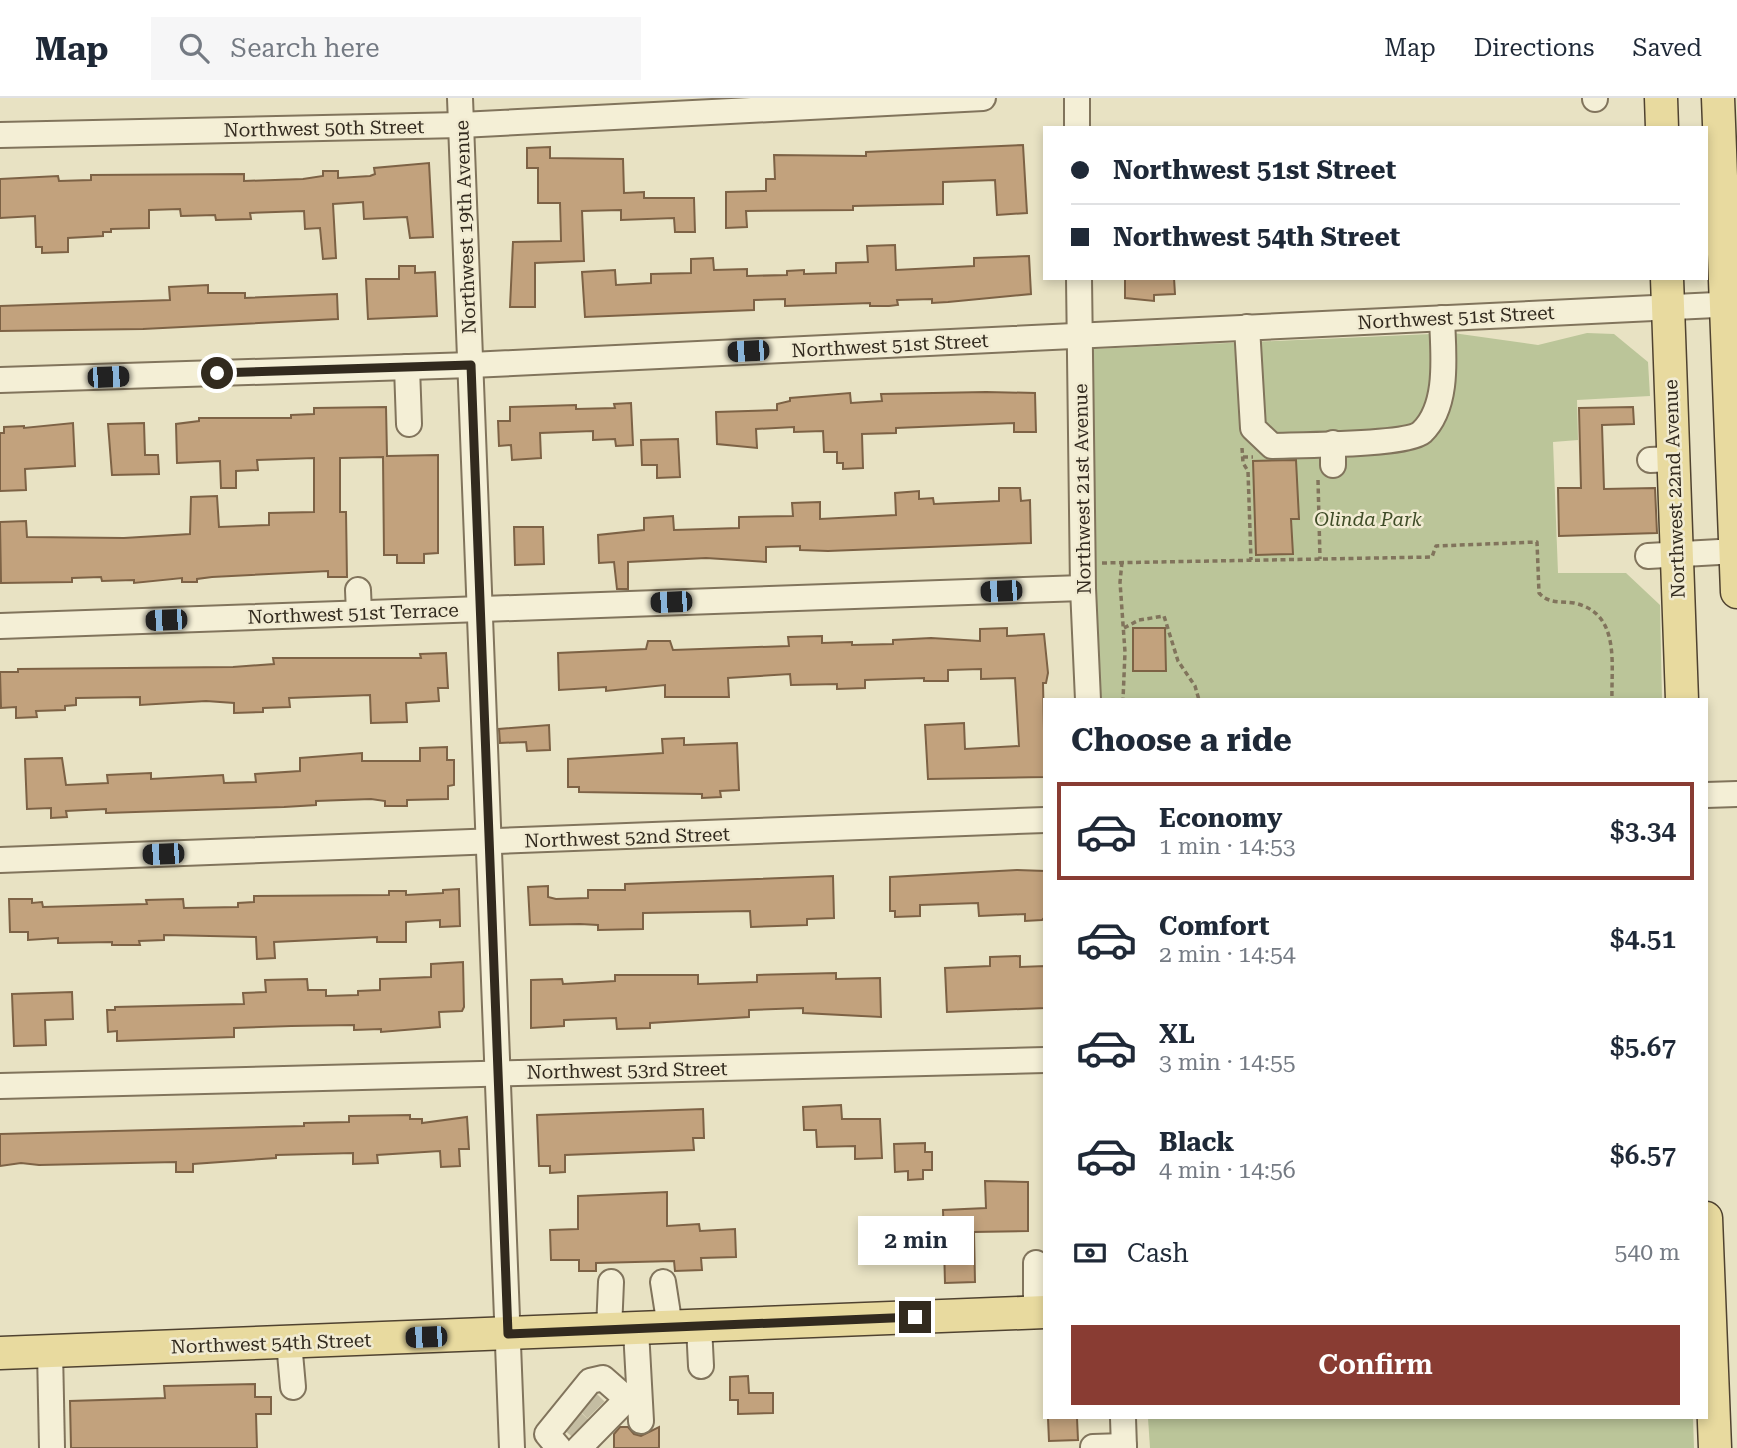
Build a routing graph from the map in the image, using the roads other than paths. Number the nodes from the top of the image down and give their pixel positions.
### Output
1 (460, 98) edge
2 (983, 98) edge
3 (1077, 98) edge
4 (1661, 98) edge
5 (1718, 98) edge
6 (461, 125) junction
7 (1077, 126) edge
8 (1662, 126) edge
9 (0, 135) edge
10 (1079, 280) edge
11 (1667, 292) edge
12 (1732, 304) edge
13 (1442, 318) junction
14 (1247, 327) junction
15 (1080, 335) junction
16 (471, 365) junction
17 (407, 367) junction
18 (0, 380) edge
19 (409, 424) dead end
20 (1736, 552) edge
21 (1662, 555) junction
22 (1083, 588) junction
23 (1737, 592) edge
24 (479, 608) junction
25 (0, 626) edge
26 (1088, 698) edge
27 (1682, 698) edge
28 (1737, 794) edge
29 (1708, 796) edge
30 (1043, 820) edge
31 (489, 843) junction
32 (0, 860) edge
33 (1043, 1059) edge
34 (498, 1073) junction
35 (0, 1086) edge
36 (1708, 1230) edge
37 (1036, 1262) dead end
38 (611, 1282) dead end
39 (663, 1282) dead end
40 (1718, 1293) edge
41 (1041, 1312) edge
42 (685, 1327) junction
43 (623, 1330) junction
44 (508, 1334) junction
45 (289, 1342) junction
46 (50, 1351) junction
47 (0, 1353) edge
48 (701, 1366) dead end
49 (293, 1387) dead end
50 (633, 1394) junction
51 (592, 1405) junction
52 (1123, 1419) edge
53 (641, 1421) dead end
54 (576, 1429) edge
55 (1093, 1447) edge
56 (1124, 1447) edge
57 (52, 1448) edge
58 (512, 1448) edge
59 (551, 1448) edge
60 (561, 1448) edge
61 (1715, 1448) edge

1 - 6 street, Northwest 19th Avenue
2 - 6 street, Northwest 50th Street
3 - 7 street
4 - 8 main road
5 - 12 main road
6 - 9 street, Northwest 50th Street
6 - 16 street, Northwest 19th Avenue
10 - 15 street, Northwest 21st Avenue
11 - 12 street, Northwest 51st Street
11 - 13 street, Northwest 51st Street
11 - 21 main road, Northwest 22nd Avenue
12 - 20 main road
13 - 14 street, Northwest 51st Street
13 - 14 street
14 - 15 street, Northwest 51st Street
15 - 16 street, Northwest 51st Street
15 - 22 street, Northwest 21st Avenue
16 - 17 street, Northwest 51st Street
16 - 24 street, Northwest 19th Avenue
17 - 18 street, Northwest 51st Street
17 - 19 street
20 - 21 street
20 - 23 main road
21 - 27 main road, Northwest 22nd Avenue
22 - 24 street, Northwest 51st Terrace
22 - 26 street, Northwest 21st Avenue
24 - 25 street, Northwest 51st Terrace
24 - 31 street, Northwest 19th Avenue
28 - 29 street
30 - 31 street, Northwest 52nd Street
31 - 32 street, Northwest 52nd Street
31 - 34 street, Northwest 19th Avenue
33 - 34 street, Northwest 53rd Street
34 - 35 street, Northwest 53rd Street
34 - 44 street, Northwest 19th Avenue
36 - 40 main road
37 - 41 street
38 - 43 street
39 - 42 street
40 - 61 main road
41 - 42 main road, Northwest 54th Street
42 - 43 main road, Northwest 54th Street
42 - 48 street
43 - 44 main road, Northwest 54th Street
43 - 50 street
44 - 45 main road, Northwest 54th Street
44 - 58 street, Northwest 19th Avenue
45 - 46 main road, Northwest 54th Street
45 - 49 street
46 - 47 main road, Northwest 54th Street
46 - 57 street
50 - 51 street
50 - 51 street
50 - 53 street
51 - 54 street
51 - 54 street
52 - 56 street
54 - 60 street
55 - 56 street
59 - 60 street

